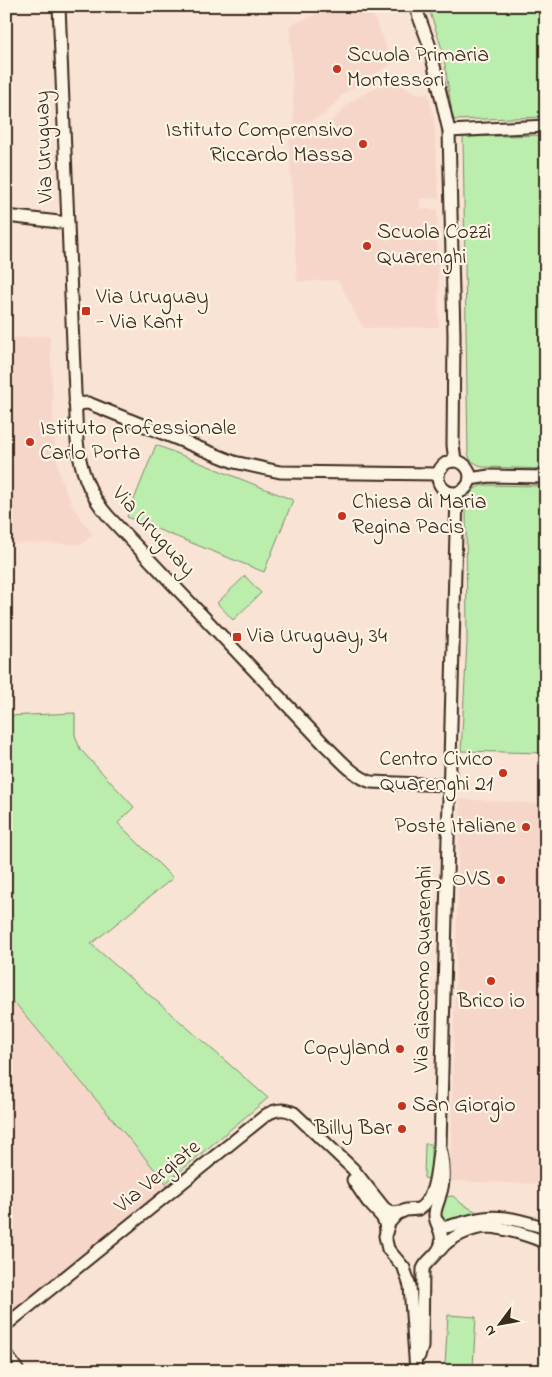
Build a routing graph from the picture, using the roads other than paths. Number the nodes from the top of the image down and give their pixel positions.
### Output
1 (59, 6) edge
2 (415, 6) edge
3 (546, 126) edge
4 (449, 131) junction
5 (6, 216) edge
6 (68, 223) junction
7 (75, 404) junction
8 (455, 461) junction
9 (438, 474) junction
10 (546, 477) edge
11 (470, 479) junction
12 (457, 493) junction
13 (448, 785) junction
14 (440, 1146) junction
15 (336, 1153) junction
16 (414, 1209) junction
17 (401, 1212) junction
18 (437, 1222) junction
19 (546, 1228) edge
20 (386, 1231) junction
21 (546, 1243) edge
22 (437, 1253) junction
23 (397, 1260) junction
24 (428, 1262) junction
25 (6, 1325) edge
26 (6, 1354) edge
27 (18, 1371) edge
28 (416, 1371) edge

1 - 6 street, Via Uruguay
2 - 4 street
3 - 4 street
4 - 8 street
5 - 6 street
6 - 7 street, Via Uruguay
7 - 9 street
7 - 13 street, Via Uruguay
8 - 9 street
8 - 11 street
9 - 12 street
10 - 11 street
11 - 12 street
12 - 13 street, Via Giacomo Quarenghi
13 - 14 street, Via Giacomo Quarenghi
14 - 16 street, Via Giacomo Quarenghi
14 - 18 street, Via Giacomo Quarenghi
15 - 17 street, Via Vergiate
15 - 20 street, Via Vergiate
15 - 25 street, Via Vergiate
16 - 17 street
16 - 18 street
17 - 20 street
18 - 19 street
18 - 22 street, Via Giacomo Quarenghi
20 - 23 street
21 - 22 street
22 - 24 street
23 - 24 street
23 - 28 street
24 - 28 street
26 - 27 street

